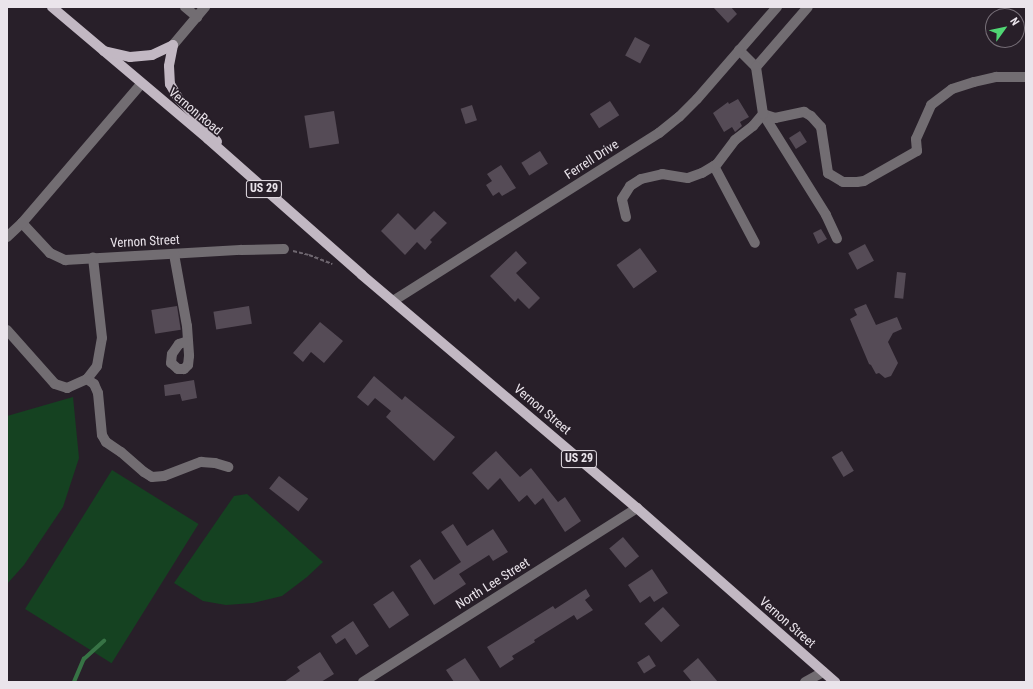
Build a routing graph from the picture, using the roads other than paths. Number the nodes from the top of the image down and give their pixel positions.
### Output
1 (52, 7) edge
2 (185, 7) edge
3 (205, 7) edge
4 (777, 7) edge
5 (808, 7) edge
6 (197, 17) junction
7 (173, 45) junction
8 (739, 50) junction
9 (102, 51) junction
10 (756, 67) junction
11 (1026, 77) edge
12 (141, 84) junction
13 (763, 114) junction
14 (230, 159) junction
15 (714, 166) junction
16 (626, 217) dead end
17 (22, 223) junction
18 (7, 237) edge
19 (321, 239) joint
20 (837, 239) dead end
21 (755, 243) dead end
22 (284, 249) road end
23 (174, 254) junction
24 (93, 258) junction
25 (393, 301) junction
26 (7, 330) edge
27 (188, 341) dead end
28 (87, 379) junction
29 (228, 467) dead end
30 (637, 508) junction
31 (823, 672) junction
32 (363, 682) edge
33 (805, 682) edge
34 (835, 682) edge

1 - 9 main road, Vernon Road / US 29
2 - 6 street
3 - 6 street
4 - 8 street, Ferrell Drive
5 - 10 street
6 - 7 street
7 - 9 main road
7 - 14 main road
8 - 10 street
8 - 25 street, Ferrell Drive
9 - 12 main road, Vernon Road / US 29
10 - 13 street
11 - 13 street
12 - 14 main road, Vernon Road / US 29
12 - 17 street
13 - 15 street
13 - 20 street
14 - 19 main road, Vernon Road / US 29
15 - 16 street
15 - 21 street
17 - 18 street
17 - 24 street, Vernon Street
19 - 25 main road, Vernon Street / US 29
22 - 23 street, Vernon Street
23 - 24 street, Vernon Street
23 - 27 street
24 - 28 street
25 - 30 main road, Vernon Street / US 29
26 - 28 street
28 - 29 street
30 - 31 main road, Vernon Street / US 29
30 - 32 street, North Lee Street
31 - 33 street
31 - 34 main road, Vernon Street / US 29

